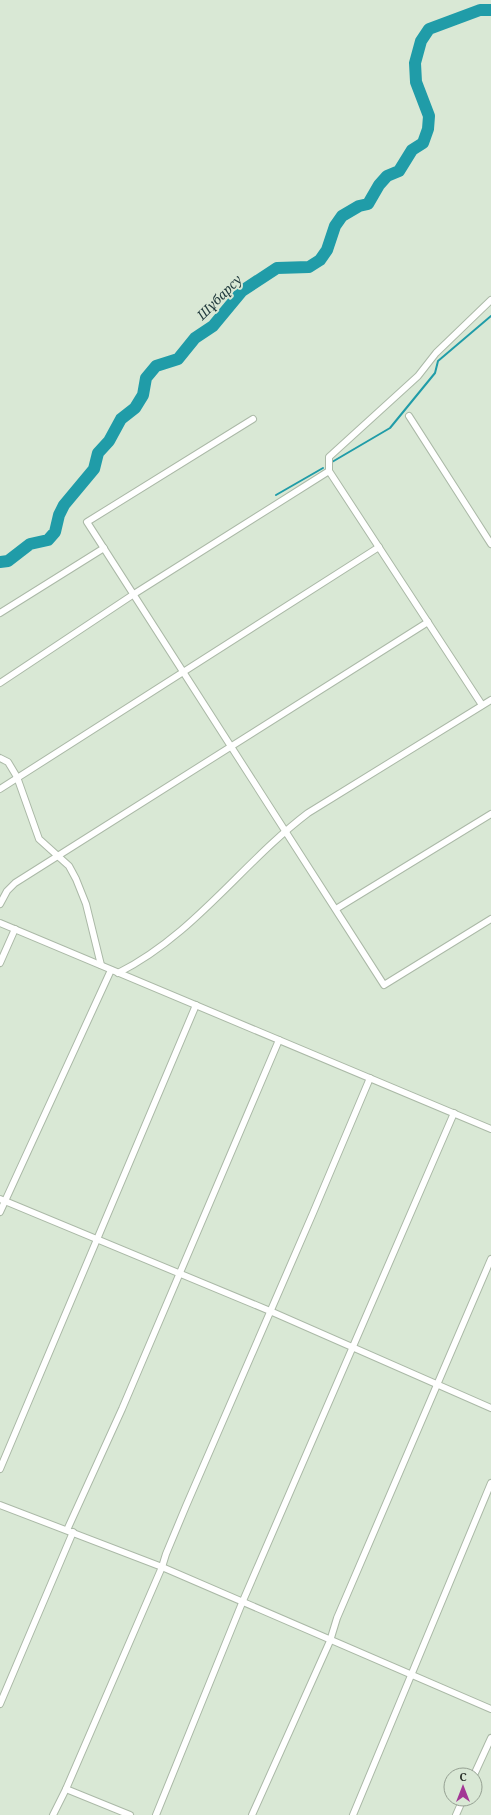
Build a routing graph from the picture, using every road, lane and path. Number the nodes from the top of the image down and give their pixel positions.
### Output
1 (491, 300) edge
2 (409, 416) dead end
3 (253, 419) dead end
4 (329, 471) junction
5 (491, 544) edge
6 (379, 547) junction
7 (104, 548) junction
8 (134, 594) junction
9 (0, 613) edge
10 (428, 622) junction
11 (183, 671) junction
12 (0, 683) edge
13 (491, 700) edge
14 (482, 705) junction
15 (231, 747) junction
16 (0, 758) edge
17 (17, 777) junction
18 (0, 789) edge
19 (491, 814) edge
20 (286, 830) junction
21 (57, 856) junction
22 (0, 904) edge
23 (336, 909) junction
24 (491, 919) edge
25 (0, 923) edge
26 (14, 929) junction
27 (0, 963) edge
28 (101, 965) junction
29 (111, 970) junction
30 (118, 973) junction
31 (196, 1005) junction
32 (279, 1040) junction
33 (370, 1078) junction
34 (454, 1113) junction
35 (491, 1129) edge
36 (2, 1200) edge
37 (0, 1212) edge
38 (96, 1240) junction
39 (491, 1259) edge
40 (180, 1274) junction
41 (270, 1311) junction
42 (353, 1348) junction
43 (436, 1384) junction
44 (491, 1408) edge
45 (0, 1469) edge
46 (491, 1483) edge
47 (0, 1505) edge
48 (70, 1531) junction
49 (162, 1567) junction
50 (242, 1602) junction
51 (330, 1641) junction
52 (412, 1675) junction
53 (0, 1704) edge
54 (491, 1707) edge
55 (491, 1738) edge
56 (478, 1767) edge
57 (66, 1789) junction
58 (53, 1815) edge
59 (130, 1815) edge
60 (156, 1815) edge
61 (252, 1815) edge
62 (353, 1815) edge

1 - 4 street
2 - 5 street
3 - 7 street
4 - 6 street
4 - 8 street
6 - 10 street
6 - 11 street
7 - 8 street
7 - 9 street
8 - 11 street
8 - 12 street
10 - 14 street
10 - 15 street
11 - 15 street
11 - 17 street
13 - 14 street
14 - 20 street
15 - 20 street
15 - 21 street
16 - 17 street
17 - 18 street
17 - 21 street
19 - 23 street
20 - 23 street
20 - 30 street
21 - 22 street
21 - 28 street
23 - 24 street
25 - 26 street
26 - 27 street
26 - 28 street
28 - 29 street
29 - 30 street
29 - 36 street
30 - 31 street
31 - 32 street
31 - 38 street
32 - 33 street
32 - 40 street
33 - 34 street
33 - 41 street
34 - 35 street
34 - 42 street
36 - 37 street
36 - 38 street
38 - 40 street
38 - 45 street
39 - 43 street
40 - 41 street
40 - 48 street
41 - 42 street
41 - 49 street
42 - 43 street
42 - 50 street
43 - 44 street
43 - 51 street
46 - 52 street
47 - 48 street
48 - 49 street
48 - 53 street
49 - 50 street
49 - 57 street
50 - 51 street
50 - 60 street
51 - 52 street
51 - 61 street
52 - 54 street
52 - 62 street
55 - 56 street
57 - 58 street
57 - 59 street

